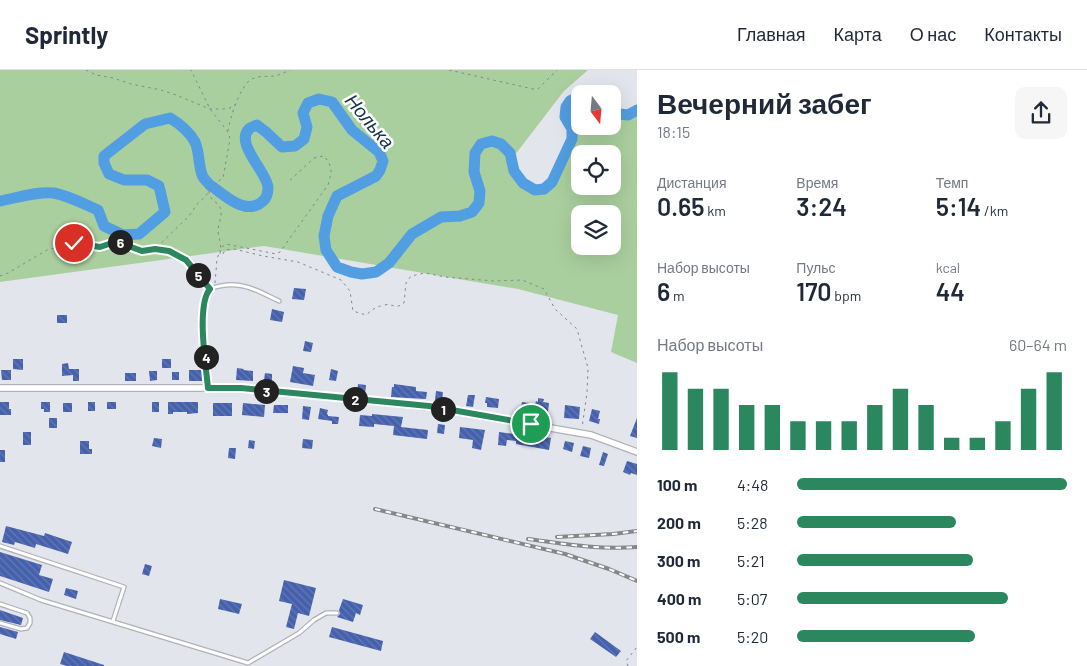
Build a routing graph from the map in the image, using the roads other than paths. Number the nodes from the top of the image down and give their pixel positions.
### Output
1 (279, 301) dead end
2 (0, 388) edge
3 (208, 388) junction
4 (637, 452) edge
5 (0, 546) edge
6 (0, 583) edge
7 (0, 604) edge
8 (337, 613) dead end
9 (0, 622) edge
10 (113, 622) junction

1 - 3 lane
2 - 3 street
3 - 4 street
5 - 10 lane
6 - 10 lane
7 - 9 lane
8 - 10 lane

